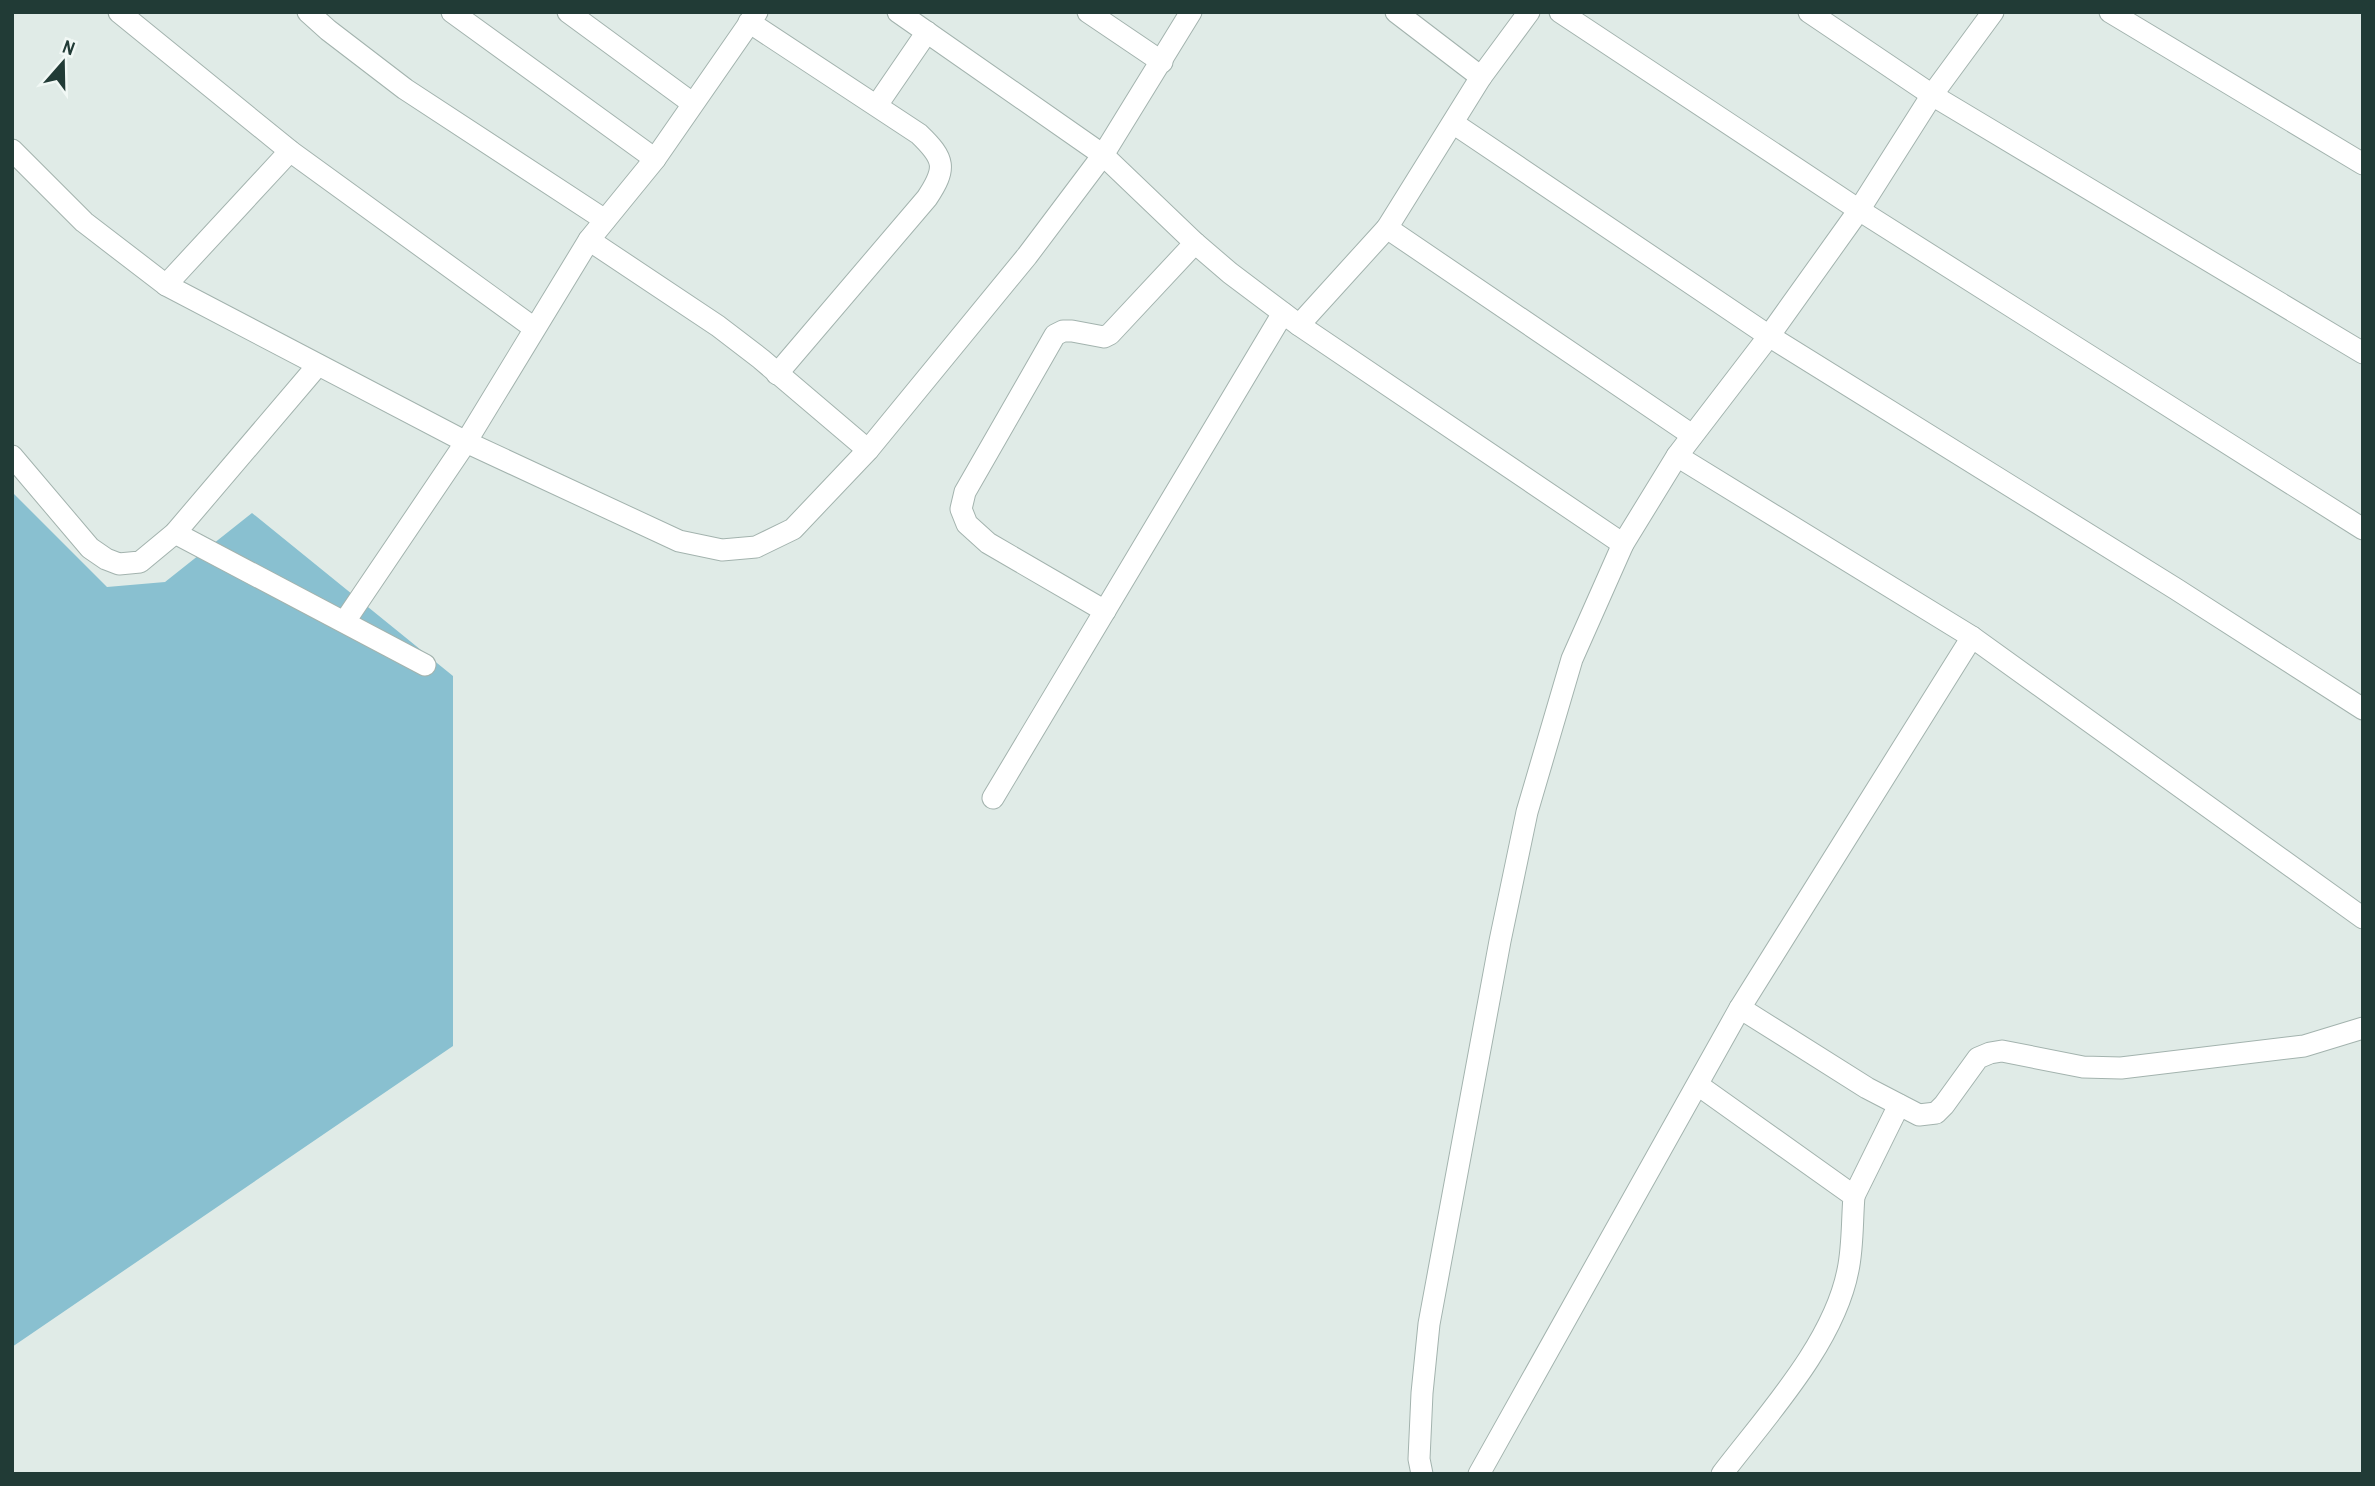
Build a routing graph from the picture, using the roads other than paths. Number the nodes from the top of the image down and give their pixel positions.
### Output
1 (118, 12) edge
2 (308, 12) edge
3 (452, 12) edge
4 (568, 12) edge
5 (898, 12) edge
6 (1088, 12) edge
7 (1191, 12) edge
8 (1396, 12) edge
9 (1529, 12) edge
10 (1560, 12) edge
11 (1809, 12) edge
12 (1993, 12) edge
13 (2110, 12) edge
14 (753, 17) edge
15 (927, 32) junction
16 (1162, 62) junction
17 (1481, 77) junction
18 (1932, 95) junction
19 (692, 103) junction
20 (877, 105) junction
21 (1453, 123) junction
22 (12, 150) edge
23 (290, 151) junction
24 (1103, 155) junction
25 (655, 159) junction
26 (2363, 164) edge
27 (1859, 209) junction
28 (605, 220) junction
29 (1387, 228) junction
30 (589, 240) junction
31 (1195, 243) junction
32 (166, 285) junction
33 (1291, 319) junction
34 (534, 328) junction
35 (1769, 336) junction
36 (2363, 354) edge
37 (318, 365) junction
38 (777, 373) junction
39 (1692, 435) junction
40 (466, 442) junction
41 (868, 450) junction
42 (12, 456) edge
43 (1677, 456) junction
44 (2363, 529) edge
45 (175, 533) junction
46 (1623, 544) junction
47 (1105, 611) junction
48 (345, 621) junction
49 (1972, 637) junction
50 (425, 665) dead end
51 (2363, 709) edge
52 (993, 799) dead end
53 (2363, 918) edge
54 (1740, 1007) junction
55 (2363, 1028) edge
56 (1698, 1085) junction
57 (1899, 1105) junction
58 (1854, 1196) junction
59 (1422, 1474) edge
60 (1479, 1474) edge
61 (1722, 1474) edge

1 - 23 street
2 - 28 street
3 - 25 street
4 - 19 street
5 - 15 street
6 - 16 street
7 - 16 street
8 - 17 street
9 - 17 street
10 - 27 street
11 - 18 street
12 - 18 street
13 - 26 street
14 - 19 street
14 - 20 street
15 - 20 street
15 - 24 street
16 - 24 street
17 - 21 street
18 - 27 street
18 - 36 street
19 - 25 street
20 - 38 street
21 - 29 street
21 - 35 street
22 - 32 street
23 - 32 street
23 - 34 street
24 - 31 street
24 - 41 street
25 - 28 street
27 - 35 street
27 - 44 street
28 - 30 street
29 - 33 street
29 - 39 street
30 - 34 street
30 - 38 street
31 - 33 street
31 - 47 street
32 - 37 street
33 - 46 street
33 - 47 street
34 - 40 street
35 - 39 street
35 - 51 street
37 - 40 street
37 - 45 street
38 - 41 street
39 - 43 street
40 - 41 street
40 - 48 street
42 - 45 street
43 - 46 street
43 - 49 street
45 - 48 street
46 - 59 street
47 - 52 street
48 - 50 street
49 - 53 street
49 - 54 street
54 - 56 street
54 - 57 street
55 - 57 street
56 - 58 street
56 - 60 street
57 - 58 street
58 - 61 street

